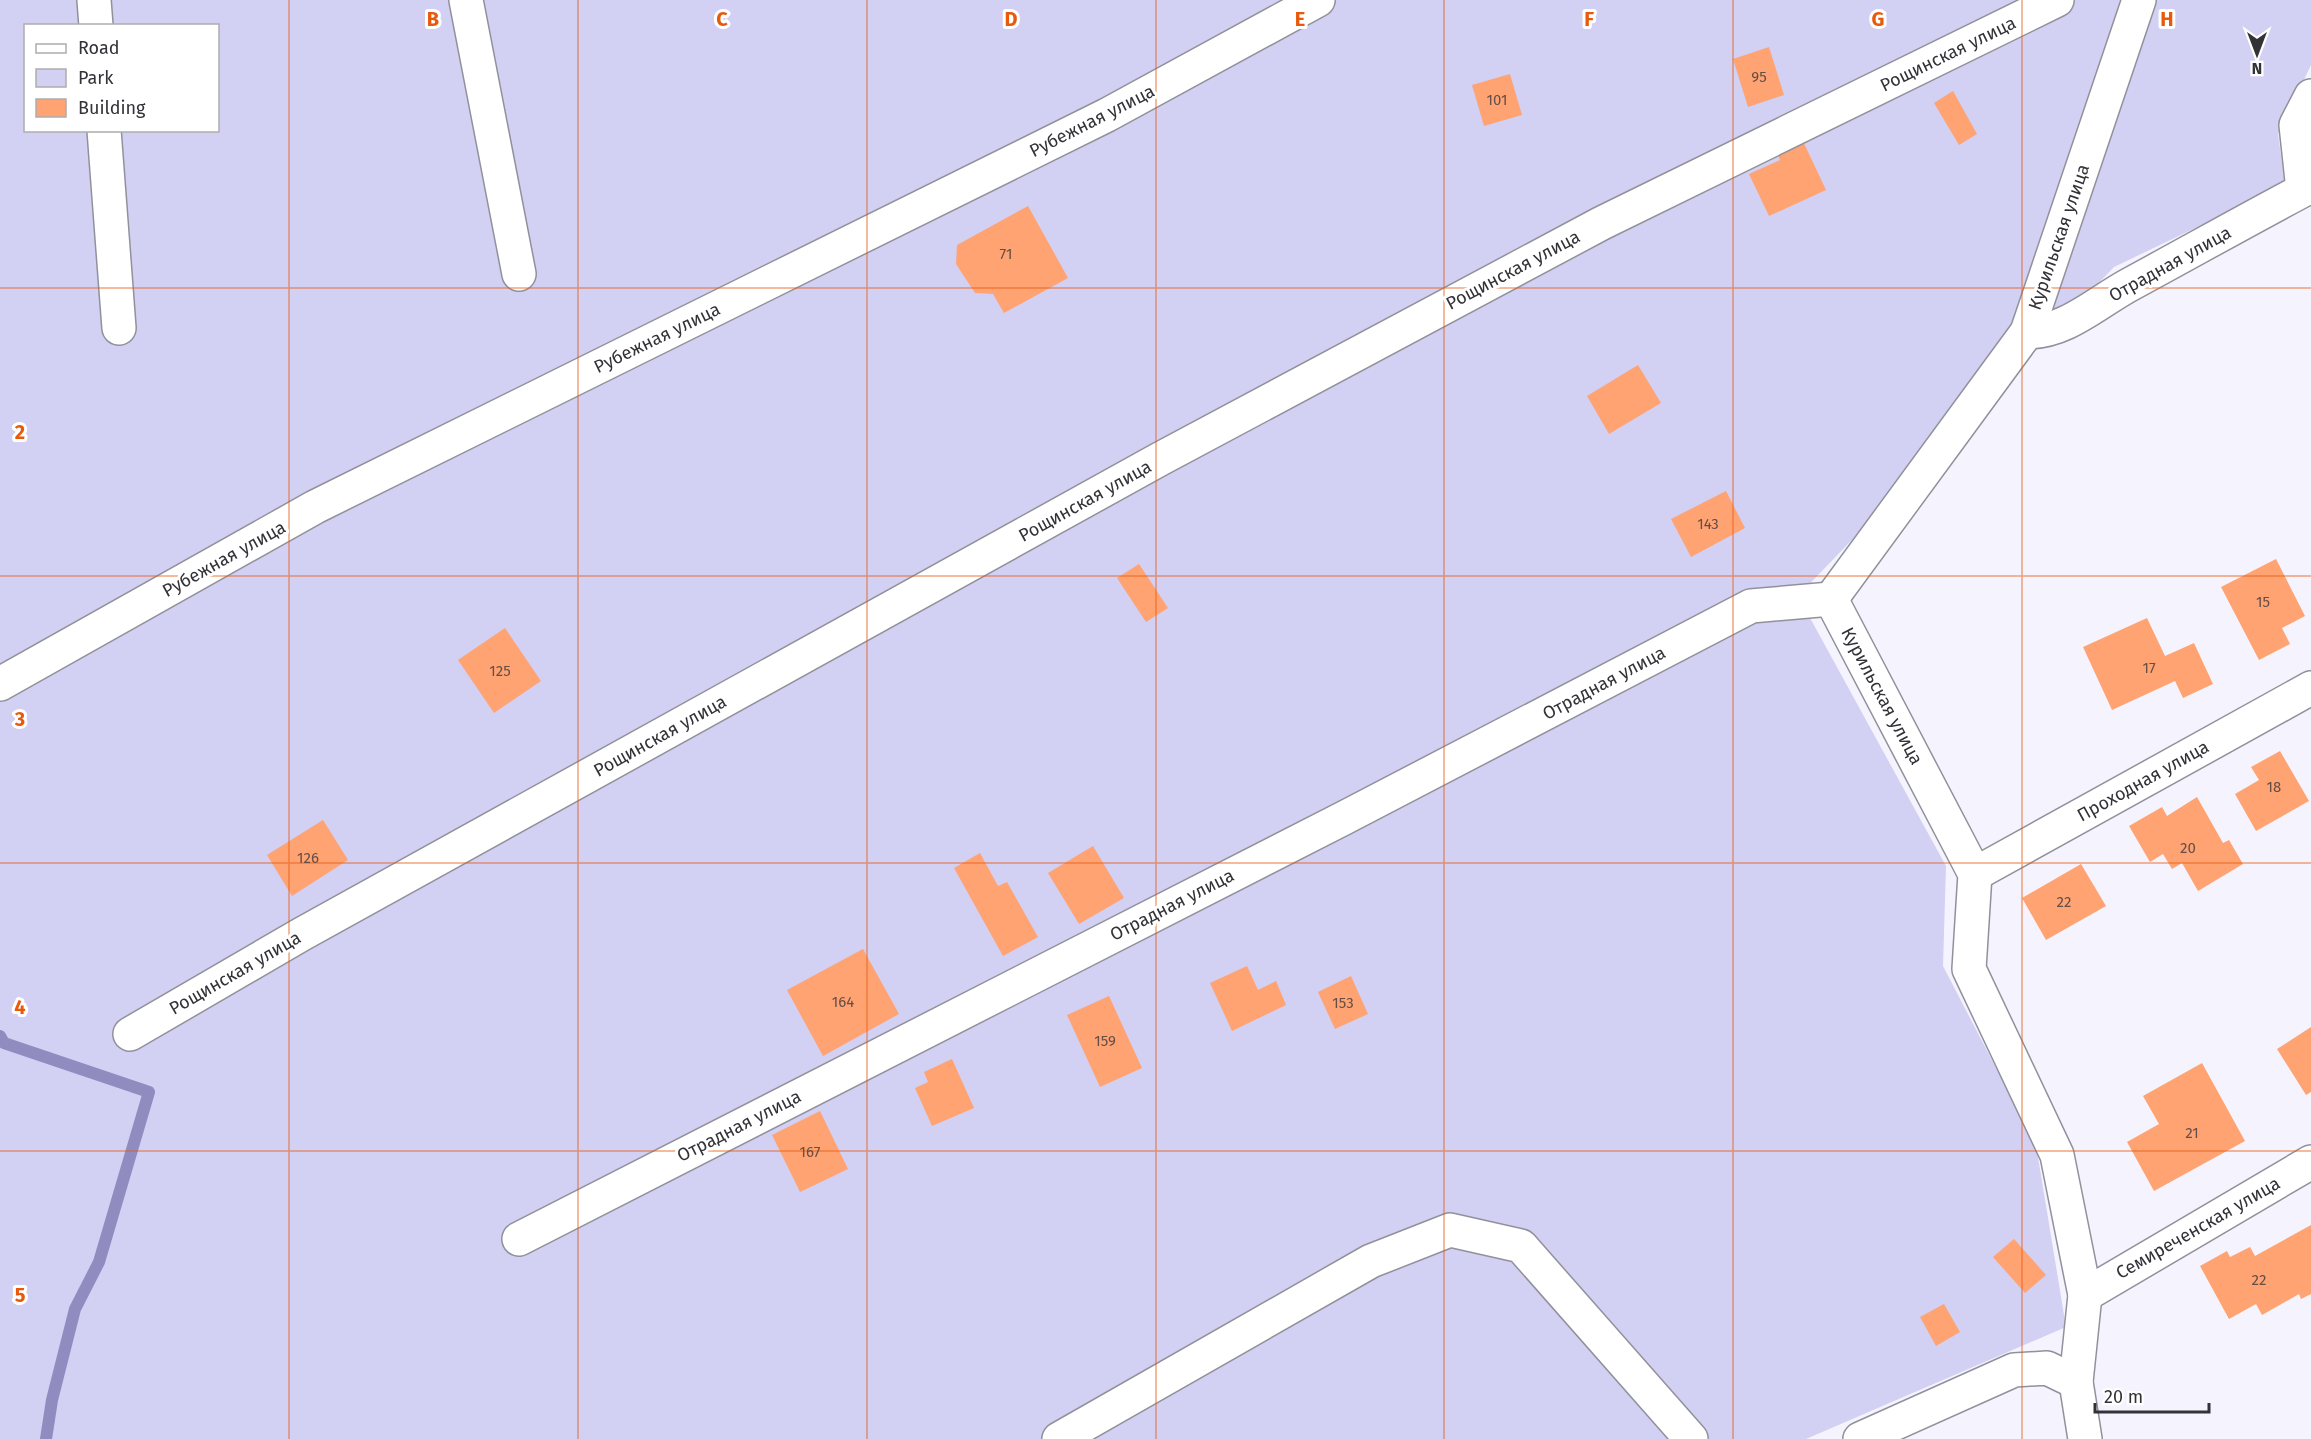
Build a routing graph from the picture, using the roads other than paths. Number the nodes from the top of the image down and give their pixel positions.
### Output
1 (94, 0) edge
2 (466, 0) edge
3 (1318, 0) edge
4 (2057, 0) edge
5 (2139, 0) edge
6 (96, 24) edge
7 (2311, 96) edge
8 (104, 132) edge
9 (2307, 188) edge
10 (519, 274) dead end
11 (119, 328) dead end
12 (2027, 332) junction
13 (1832, 599) junction
14 (0, 684) edge
15 (2311, 688) edge
16 (1975, 874) junction
17 (130, 1034) dead end
18 (2311, 1162) edge
19 (519, 1239) dead end
20 (2085, 1295) junction
21 (2076, 1382) junction
22 (1059, 1439) edge
23 (1691, 1439) edge
24 (1860, 1439) edge
25 (2085, 1439) edge

1 - 6 street
2 - 10 street
3 - 14 street, Рубежная улица
4 - 17 street, Рощинская улица
5 - 12 street, Курильская улица
7 - 9 street
8 - 11 street
9 - 12 street, Отрадная улица
12 - 13 street, Курильская улица
13 - 16 street, Курильская улица
13 - 19 street, Отрадная улица
15 - 16 street, Проходная улица
16 - 20 street
18 - 20 street, Семиреченская улица
20 - 21 street
21 - 24 street
21 - 25 street
22 - 23 street

